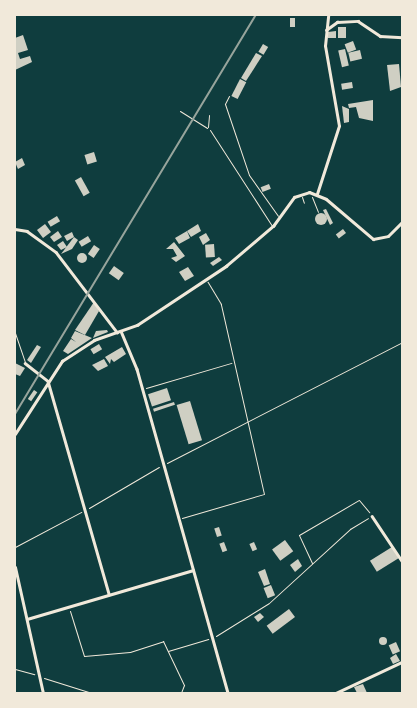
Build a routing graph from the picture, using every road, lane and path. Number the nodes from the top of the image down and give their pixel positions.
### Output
1 (328, 15) edge
2 (326, 30) junction
3 (402, 37) edge
4 (229, 96) dead end
5 (181, 111) dead end
6 (209, 115) dead end
7 (208, 128) junction
8 (301, 194) junction
9 (317, 194) junction
10 (313, 199) dead end
11 (304, 203) dead end
12 (318, 212) dead end
13 (278, 217) junction
14 (402, 222) edge
15 (273, 226) junction
16 (15, 229) edge
17 (205, 277) junction
18 (119, 332) junction
19 (15, 333) edge
20 (402, 342) edge
21 (25, 363) joint
22 (232, 363) junction
23 (48, 381) junction
24 (142, 390) junction
25 (248, 418) junction
26 (15, 434) edge
27 (164, 465) junction
28 (85, 510) junction
29 (372, 516) junction
30 (179, 518) junction
31 (15, 547) edge
32 (402, 561) edge
33 (312, 563) junction
34 (15, 567) edge
35 (193, 570) junction
36 (109, 594) junction
37 (69, 606) junction
38 (25, 619) junction
39 (212, 638) junction
40 (168, 651) junction
41 (402, 662) edge
42 (15, 669) edge
43 (35, 674) junction
44 (43, 693) edge
45 (92, 693) edge
46 (181, 693) edge
47 (228, 693) edge
48 (336, 693) edge

1 - 2 street
2 - 3 street
2 - 9 street
4 - 13 lane
5 - 7 path
6 - 7 path
7 - 15 lane
8 - 9 street
8 - 11 lane
8 - 13 street
9 - 14 street
10 - 12 path
13 - 15 street
15 - 17 street
16 - 18 street
17 - 18 street
17 - 22 path
18 - 23 street
18 - 24 street
19 - 21 lane
20 - 25 path
21 - 23 street
22 - 24 path
22 - 25 path
23 - 26 street
23 - 28 street
24 - 27 street
25 - 27 path
25 - 30 path
27 - 28 path
27 - 30 street
28 - 31 path
28 - 36 street
29 - 32 street
29 - 33 path
29 - 33 path
30 - 35 street
33 - 39 path
34 - 38 street
35 - 36 street
35 - 39 street
36 - 37 street
37 - 38 street
37 - 40 path
38 - 43 street
39 - 40 path
39 - 47 street
40 - 46 path
41 - 48 street
42 - 43 path
43 - 44 street
43 - 45 path

